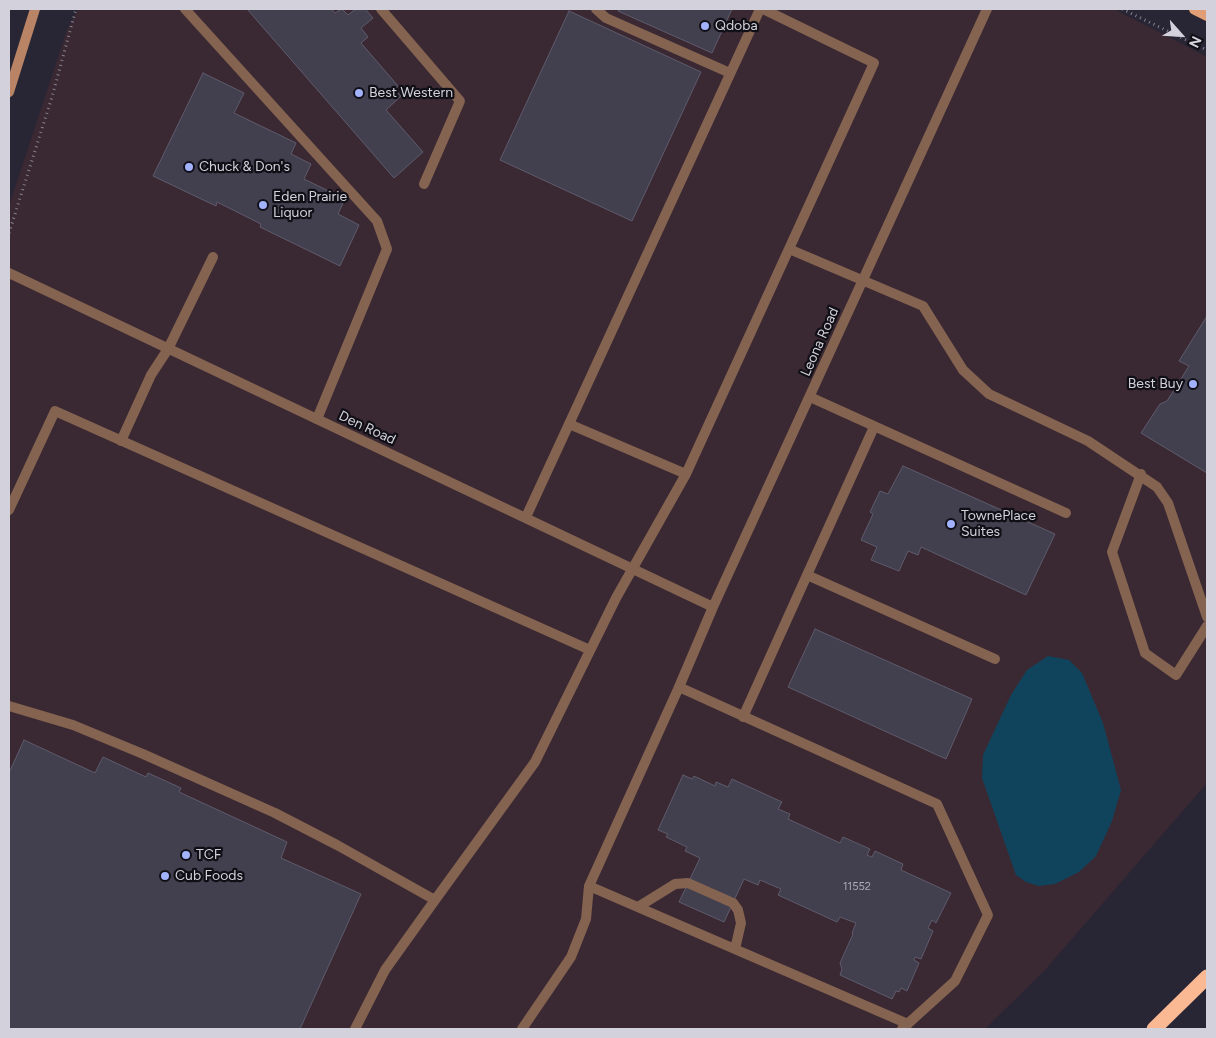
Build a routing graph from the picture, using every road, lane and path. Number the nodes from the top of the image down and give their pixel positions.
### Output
1 (35, 9) edge
2 (76, 9) edge
3 (185, 9) edge
4 (381, 9) edge
5 (596, 9) edge
6 (761, 9) edge
7 (987, 9) edge
8 (1122, 9) edge
9 (1195, 9) edge
10 (1207, 15) edge
11 (1207, 50) edge
12 (730, 73) junction
13 (9, 92) edge
14 (424, 184) dead end
15 (9, 232) edge
16 (789, 249) junction
17 (213, 257) dead end
18 (9, 273) edge
19 (862, 281) junction
20 (168, 349) junction
21 (810, 397) junction
22 (317, 419) junction
23 (569, 424) junction
24 (874, 427) junction
25 (121, 441) junction
26 (686, 474) junction
27 (1141, 474) junction
28 (9, 510) edge
29 (1066, 513) dead end
30 (526, 517) junction
31 (633, 567) junction
32 (806, 574) junction
33 (714, 607) junction
34 (1207, 617) edge
35 (1207, 626) edge
36 (590, 650) junction
37 (995, 659) dead end
38 (679, 687) junction
39 (9, 706) edge
40 (743, 717) junction
41 (589, 886) junction
42 (435, 900) junction
43 (638, 906) junction
44 (736, 949) junction
45 (1207, 977) edge
46 (905, 1026) edge
47 (355, 1029) edge
48 (522, 1029) edge
49 (1154, 1029) edge

1 - 13 street
2 - 15 path
3 - 22 street
4 - 14 street
5 - 12 street
6 - 12 street
6 - 16 street
7 - 19 street, Leona Road
8 - 11 path
9 - 10 main road
12 - 23 street
16 - 19 street
16 - 26 street
17 - 20 street
18 - 20 street, Den Road
19 - 21 street, Leona Road
19 - 27 street
20 - 22 street, Den Road
20 - 25 street
21 - 24 street
21 - 33 street, Leona Road
22 - 30 street, Den Road
23 - 26 street
23 - 30 street
24 - 29 street
24 - 32 street
25 - 28 street
25 - 36 street
26 - 31 street
27 - 34 street
27 - 35 street
30 - 31 street, Den Road
31 - 33 street, Den Road
31 - 36 street
32 - 37 street
32 - 40 street
33 - 38 street, Leona Road
36 - 42 street
38 - 40 street
38 - 41 street, Leona Road
39 - 42 street
40 - 46 street
41 - 43 street
41 - 48 street, Leona Road
42 - 47 street
43 - 44 street
43 - 44 street
44 - 46 street
45 - 49 highway

